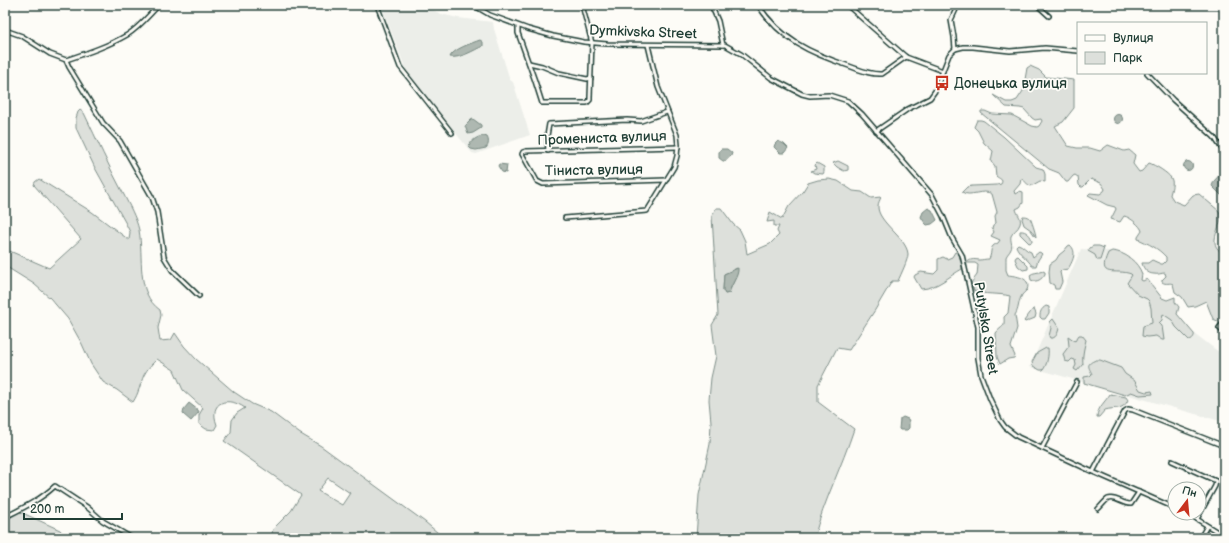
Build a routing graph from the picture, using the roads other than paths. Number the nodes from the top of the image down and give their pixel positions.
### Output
1 (159, 5) edge
2 (377, 5) edge
3 (473, 5) edge
4 (582, 5) edge
5 (711, 5) edge
6 (758, 5) edge
7 (847, 5) edge
8 (958, 5) edge
9 (1037, 5) edge
10 (1049, 16) dead end
11 (518, 26) junction
12 (5, 30) edge
13 (592, 43) junction
14 (648, 45) junction
15 (723, 45) junction
16 (955, 49) junction
17 (1077, 51) edge
18 (906, 57) junction
19 (66, 60) junction
20 (529, 63) junction
21 (943, 71) junction
22 (1148, 74) edge
23 (591, 78) junction
24 (668, 112) junction
25 (876, 131) junction
26 (452, 134) dead end
27 (678, 147) junction
28 (548, 151) junction
29 (526, 152) joint
30 (1224, 152) edge
31 (666, 180) junction
32 (565, 218) dead end
33 (199, 296) dead end
34 (1223, 323) edge
35 (1224, 333) edge
36 (1077, 382) dead end
37 (1224, 446) edge
38 (1042, 448) junction
39 (1172, 461) dead end
40 (1093, 472) junction
41 (1138, 492) junction
42 (1207, 500) edge
43 (1167, 505) edge
44 (1098, 509) dead end
45 (5, 517) edge
46 (1200, 521) edge
47 (1207, 526) junction
48 (1224, 536) edge
49 (132, 538) edge
50 (1200, 538) edge

1 - 19 street
2 - 26 street
3 - 11 street, Dymkivska Street
4 - 13 street
5 - 15 street
6 - 18 street
7 - 18 street
8 - 16 street
9 - 10 street
11 - 13 street, Dymkivska Street
11 - 20 street
12 - 19 street
13 - 14 street, Dymkivska Street
13 - 23 street
14 - 15 street, Dymkivska Street
14 - 24 street
15 - 25 street, Putylska Street
16 - 17 street
16 - 21 street
18 - 21 street
19 - 33 street
20 - 23 street
20 - 23 street
21 - 25 street
22 - 30 street
24 - 27 street
24 - 28 street
25 - 38 street, Putylska Street
27 - 28 street, Промениста вулиця
27 - 31 street
28 - 29 street, Промениста вулиця
29 - 31 street, Тіниста вулиця
31 - 32 street
34 - 35 street
36 - 38 street
37 - 40 street
38 - 40 street, Putylska Street
39 - 42 street
40 - 41 street, Putylska Street
41 - 43 street, Putylska Street
41 - 44 street
45 - 49 street
46 - 47 street
47 - 48 street
47 - 50 street

